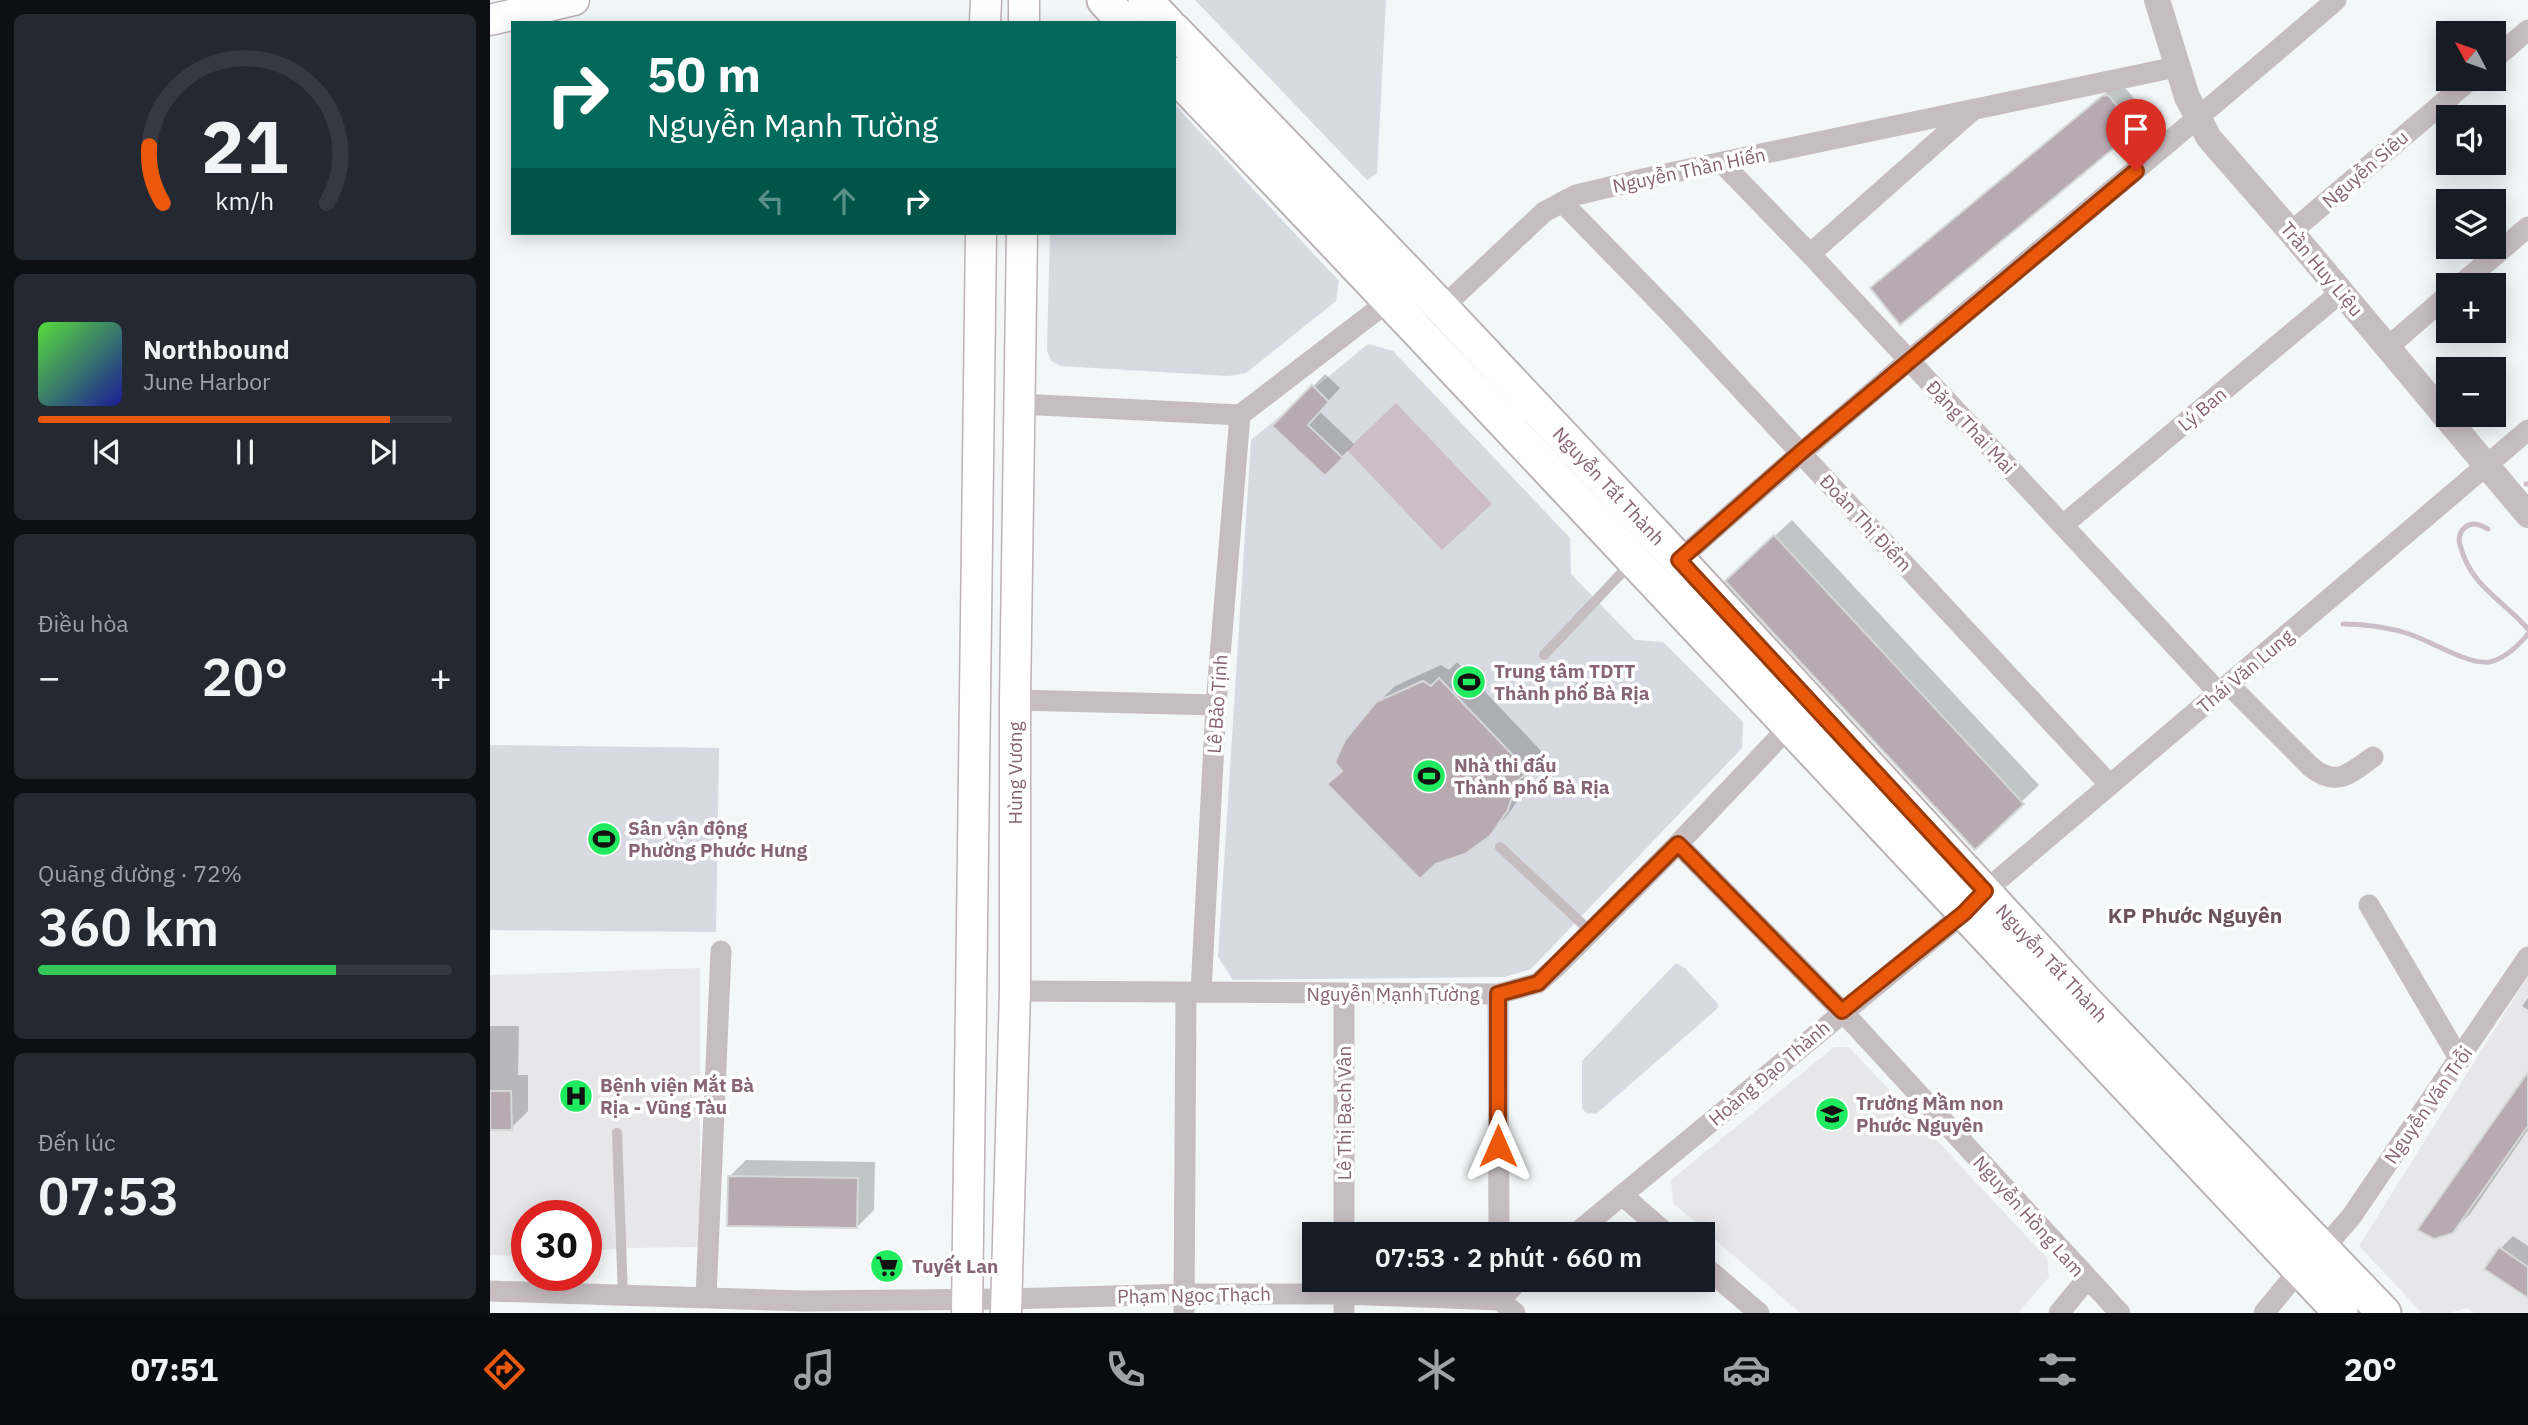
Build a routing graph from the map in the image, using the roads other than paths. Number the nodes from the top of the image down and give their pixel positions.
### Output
1 (574, 0) edge
2 (986, 0) edge
3 (1024, 0) edge
4 (1104, 0) edge
5 (1145, 0) edge
6 (2157, 0) edge
7 (2336, 0) edge
8 (490, 20) edge
9 (985, 21) edge
10 (1024, 21) edge
11 (1123, 21) edge
12 (1165, 21) edge
13 (2528, 30) edge
14 (1176, 32) edge
15 (2506, 49) edge
16 (2176, 67) junction
17 (1176, 76) edge
18 (2457, 91) edge
19 (1975, 109) junction
20 (2198, 119) junction
21 (1722, 163) junction
22 (1562, 202) junction
23 (2528, 227) edge
24 (2291, 232) junction
25 (981, 235) edge
26 (1022, 235) edge
27 (1810, 254) junction
28 (2474, 273) edge
29 (2340, 293) junction
30 (1391, 300) junction
31 (2436, 305) edge
32 (1442, 308) junction
33 (2388, 346) junction
34 (1909, 361) junction
35 (1020, 404) junction
36 (1240, 415) junction
37 (2528, 430) edge
38 (1800, 453) junction
39 (2486, 466) junction
40 (2528, 515) edge
41 (2063, 524) junction
42 (1679, 560) junction
43 (1633, 561) junction
44 (1544, 655) dead end
45 (2224, 689) junction
46 (1015, 700) junction
47 (1216, 705) junction
48 (1788, 728) junction
49 (2373, 757) dead end
50 (2110, 785) junction
51 (1678, 844) junction
52 (1500, 847) dead end
53 (1975, 902) junction
54 (2369, 905) dead end
55 (1591, 932) junction
56 (721, 951) dead end
57 (2528, 957) edge
58 (1015, 991) junction
59 (1193, 992) junction
60 (1344, 993) junction
61 (1498, 994) junction
62 (1842, 1011) junction
63 (2460, 1060) junction
64 (617, 1133) dead end
65 (1622, 1195) junction
66 (1344, 1222) edge
67 (1499, 1222) edge
68 (1589, 1222) edge
69 (1653, 1222) edge
70 (2311, 1259) junction
71 (1715, 1275) edge
72 (2087, 1279) junction
73 (490, 1292) edge
74 (623, 1296) junction
75 (1344, 1296) edge
76 (706, 1297) junction
77 (1504, 1301) edge
78 (1184, 1303) edge
79 (658, 1305) edge
80 (732, 1305) edge
81 (967, 1306) edge
82 (1006, 1306) edge
83 (804, 1307) edge
84 (872, 1307) edge
85 (1759, 1313) edge
86 (2059, 1313) edge
87 (2120, 1313) edge
88 (2264, 1313) edge
89 (2341, 1313) edge
90 (2385, 1313) edge

1 - 8 main road
2 - 9 main road
3 - 10 main road
4 - 11 main road
5 - 12 main road
6 - 16 street, Trần Huy Liệu
7 - 20 street
13 - 15 street
14 - 32 main road, Nguyễn Tất Thành
16 - 19 street, Nguyễn Thần Hiến
16 - 20 street, Trần Huy Liệu
17 - 30 main road, Nguyễn Tất Thành
18 - 24 street, Nguyễn Siêu
19 - 21 street, Nguyễn Thần Hiến
19 - 27 street, Nguyễn Thần Hiến
20 - 24 street, Trần Huy Liệu
20 - 34 street
21 - 22 street, Nguyễn Thần Hiến
21 - 27 street, Đặng Thai Mai
22 - 32 street, Nguyễn Thần Hiến
22 - 38 street, Đoàn Thị Điểm
23 - 28 street
24 - 29 street, Trần Huy Liệu
25 - 81 main road
26 - 35 main road, Hùng Vương
27 - 34 street, Đặng Thai Mai
29 - 33 street, Trần Huy Liệu
29 - 41 street, Lý Ban
30 - 36 street
30 - 43 main road, Nguyễn Tất Thành
31 - 33 street
32 - 42 main road, Nguyễn Tất Thành
33 - 39 street, Trần Huy Liệu
34 - 38 street
34 - 41 street, Đặng Thai Mai
35 - 36 street
35 - 46 main road, Hùng Vương
36 - 47 street, Lê Bảo Tịnh
37 - 39 street, Thái Văn Lung
38 - 42 street
38 - 50 street, Đoàn Thị Điểm
39 - 40 street, Trần Huy Liệu
39 - 45 street, Thái Văn Lung
41 - 45 street, Đặng Thai Mai
42 - 53 main road, Nguyễn Tất Thành
43 - 44 lane
43 - 48 main road, Nguyễn Tất Thành
45 - 49 street, Đặng Thai Mai
45 - 50 street, Thái Văn Lung
46 - 47 street
46 - 58 main road, Hùng Vương
47 - 59 street, Lê Bảo Tịnh
48 - 51 street, Nguyễn Mạnh Tường
48 - 53 main road, Nguyễn Tất Thành
50 - 53 street, Thái Văn Lung
51 - 55 street, Nguyễn Mạnh Tường
51 - 62 street, Nguyễn Hồng Lam
52 - 55 lane
53 - 62 street, Hoàng Đạo Thành
53 - 70 main road, Nguyễn Tất Thành
54 - 63 street
55 - 61 street, Nguyễn Mạnh Tường
56 - 76 street
57 - 63 street, Nguyễn Văn Trỗi
58 - 59 street, Nguyễn Mạnh Tường
58 - 82 main road, Hùng Vương
59 - 60 street, Nguyễn Mạnh Tường
59 - 78 street, Lê Bảo Tịnh
60 - 61 street, Nguyễn Mạnh Tường
60 - 66 street, Lê Thị Bạch Vân
61 - 67 street
62 - 65 street, Hoàng Đạo Thành
62 - 72 street, Nguyễn Hồng Lam
63 - 70 street, Nguyễn Văn Trỗi
64 - 74 lane
65 - 68 street, Hoàng Đạo Thành
65 - 69 street
70 - 88 street, Nguyễn Văn Trỗi
70 - 89 main road, Nguyễn Tất Thành
70 - 90 main road, Nguyễn Tất Thành
71 - 85 street
72 - 86 street
72 - 87 street, Nguyễn Hồng Lam
73 - 74 street, Phạm Ngọc Thạch
74 - 79 street, Phạm Ngọc Thạch
75 - 77 street, Phạm Ngọc Thạch
75 - 78 street, Phạm Ngọc Thạch
76 - 79 street, Phạm Ngọc Thạch
76 - 80 street, Phạm Ngọc Thạch
78 - 82 street, Phạm Ngọc Thạch
80 - 83 street, Phạm Ngọc Thạch
81 - 82 street, Phạm Ngọc Thạch
81 - 84 street, Phạm Ngọc Thạch
83 - 84 street, Phạm Ngọc Thạch

